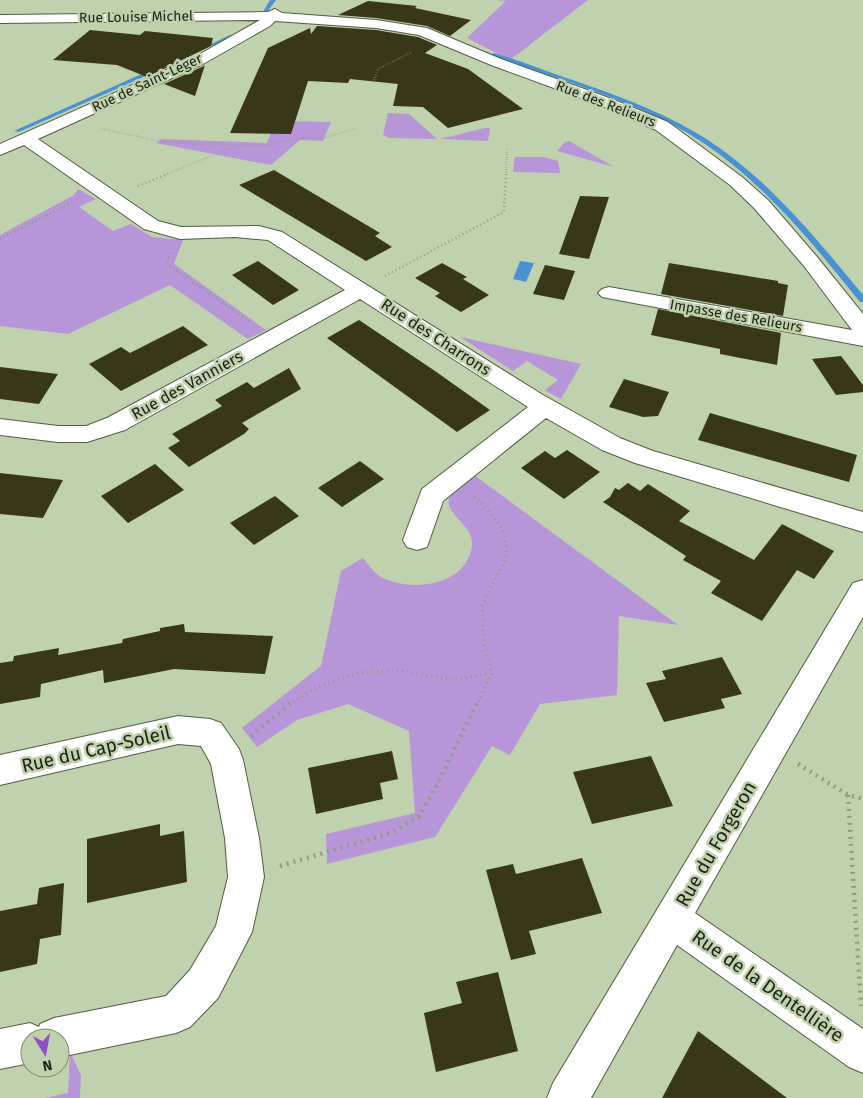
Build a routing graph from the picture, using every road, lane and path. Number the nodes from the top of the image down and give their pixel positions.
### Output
1 (283, 0) edge
2 (272, 17) junction
3 (0, 19) edge
4 (440, 38) junction
5 (374, 80) dead end
6 (62, 122) junction
7 (356, 128) dead end
8 (24, 138) junction
9 (238, 145) junction
10 (507, 148) dead end
11 (0, 150) edge
12 (104, 193) junction
13 (180, 233) junction
14 (0, 239) edge
15 (361, 290) junction
16 (609, 294) dead end
17 (863, 329) edge
18 (274, 337) junction
19 (863, 339) edge
20 (544, 406) junction
21 (0, 428) edge
22 (451, 480) junction
23 (863, 522) edge
24 (417, 540) dead end
25 (863, 591) edge
26 (492, 673) junction
27 (772, 747) junction
28 (227, 760) junction
29 (0, 770) edge
30 (848, 795) junction
31 (863, 799) edge
32 (246, 877) junction
33 (672, 919) junction
34 (861, 1016) dead end
35 (70, 1035) edge
36 (20, 1045) edge
37 (0, 1049) edge
38 (863, 1053) edge
39 (568, 1098) edge

1 - 2 street, Rue de Saint-Léger
2 - 3 street, Rue Louise Michel
2 - 4 street, Rue des Relieurs
2 - 6 street, Rue de Saint-Léger
4 - 5 path
4 - 17 street, Rue des Relieurs
6 - 8 street, Rue de Saint-Léger
6 - 9 path
7 - 9 path
8 - 11 street, Rue de Saint-Léger
8 - 12 street, Rue des Charrons
9 - 12 path
10 - 15 path
12 - 13 street, Rue des Charrons
12 - 14 path
13 - 15 street, Rue des Charrons
13 - 18 path
15 - 18 street, Rue des Vanniers
15 - 20 street, Rue des Charrons
16 - 19 street, Impasse des Relieurs
18 - 21 street, Rue des Vanniers
20 - 22 street
20 - 23 street, Rue des Charrons
22 - 24 street
22 - 26 path
25 - 27 street, Rue du Forgeron
26 - 28 path
26 - 32 path
27 - 30 path
27 - 33 street, Rue du Forgeron
28 - 29 street, Rue du Cap-Soleil
28 - 32 street, Rue du Cap-Soleil
30 - 31 path
30 - 34 path
32 - 35 street, Rue du Cap-Soleil
33 - 38 street, Rue de la Dentellière
33 - 39 street, Rue du Forgeron
36 - 37 street

